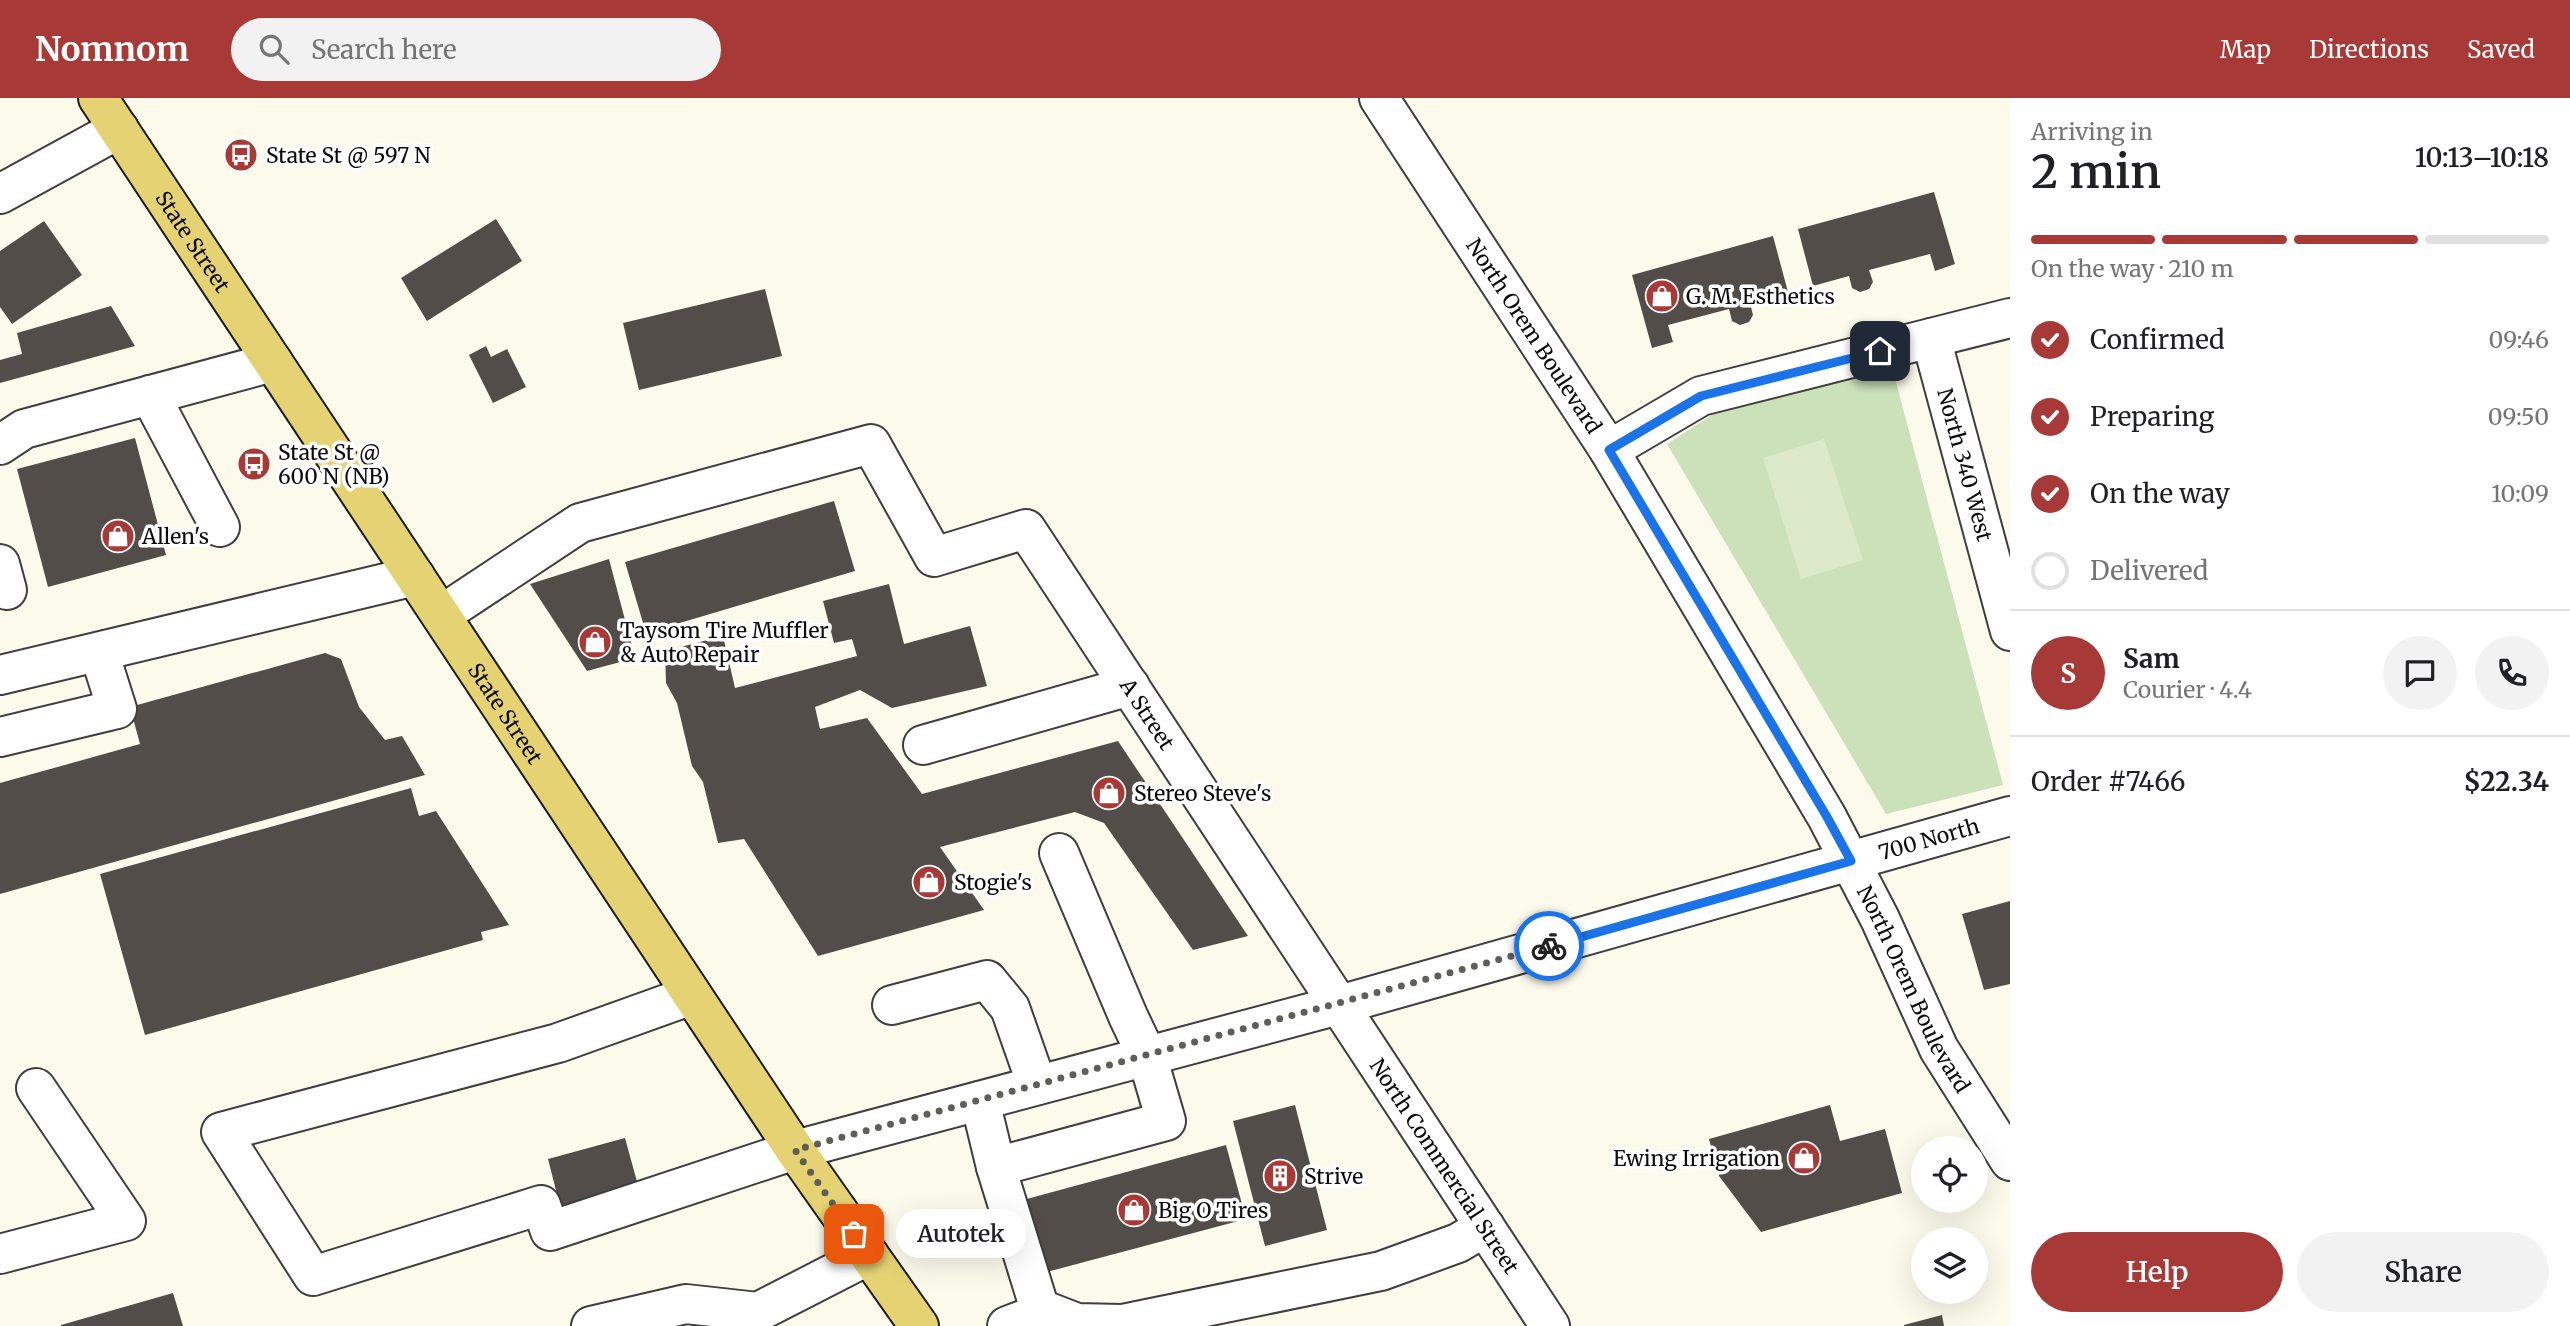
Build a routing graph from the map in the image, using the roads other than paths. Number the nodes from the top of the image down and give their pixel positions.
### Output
1 (98, 98) edge
2 (1393, 101) edge
3 (119, 129) junction
4 (0, 194) edge
5 (2010, 318) edge
6 (1931, 338) junction
7 (273, 362) junction
8 (150, 395) junction
9 (0, 445) edge
10 (1609, 450) junction
11 (220, 527) dead end
12 (415, 576) junction
13 (441, 615) junction
14 (2010, 631) edge
15 (99, 652) junction
16 (0, 675) edge
17 (1130, 687) junction
18 (0, 737) edge
19 (923, 745) dead end
20 (2010, 817) edge
21 (1059, 853) dead end
22 (1851, 861) junction
23 (692, 995) junction
24 (1339, 1004) junction
25 (892, 1005) dead end
26 (1147, 1056) junction
27 (1037, 1085) junction
28 (36, 1088) dead end
29 (980, 1101) junction
30 (795, 1150) junction
31 (2010, 1161) edge
32 (996, 1167) junction
33 (1485, 1227) junction
34 (0, 1254) edge
35 (869, 1255) junction
36 (1024, 1319) edge
37 (591, 1326) edge
38 (919, 1326) edge
39 (1550, 1326) edge

1 - 3 main road, State Street
2 - 10 street, North Orem Boulevard
3 - 4 street
3 - 7 main road, State Street
5 - 6 street
6 - 10 street
6 - 14 street, North 340 West
7 - 8 street
7 - 12 main road, State Street
8 - 9 street
8 - 11 street
10 - 22 street, North Orem Boulevard
12 - 13 main road, State Street
12 - 15 street
13 - 17 street, A Street
13 - 23 main road, State Street
15 - 16 street
15 - 18 street
17 - 19 street
17 - 24 street, A Street
20 - 22 street, 700 North
21 - 26 street
22 - 24 street, 700 North
22 - 31 street, North Orem Boulevard
23 - 30 main road, State Street
23 - 30 street, 700 North
24 - 26 street, 700 North
24 - 33 street, North Commercial Street
25 - 27 street
26 - 27 street, 700 North
26 - 32 street
27 - 29 street, 700 North
28 - 34 street
29 - 30 street, 700 North
29 - 32 street
30 - 35 main road, State Street
32 - 36 street
33 - 36 street
33 - 39 street, North Commercial Street
35 - 37 street
35 - 38 main road, State Street

